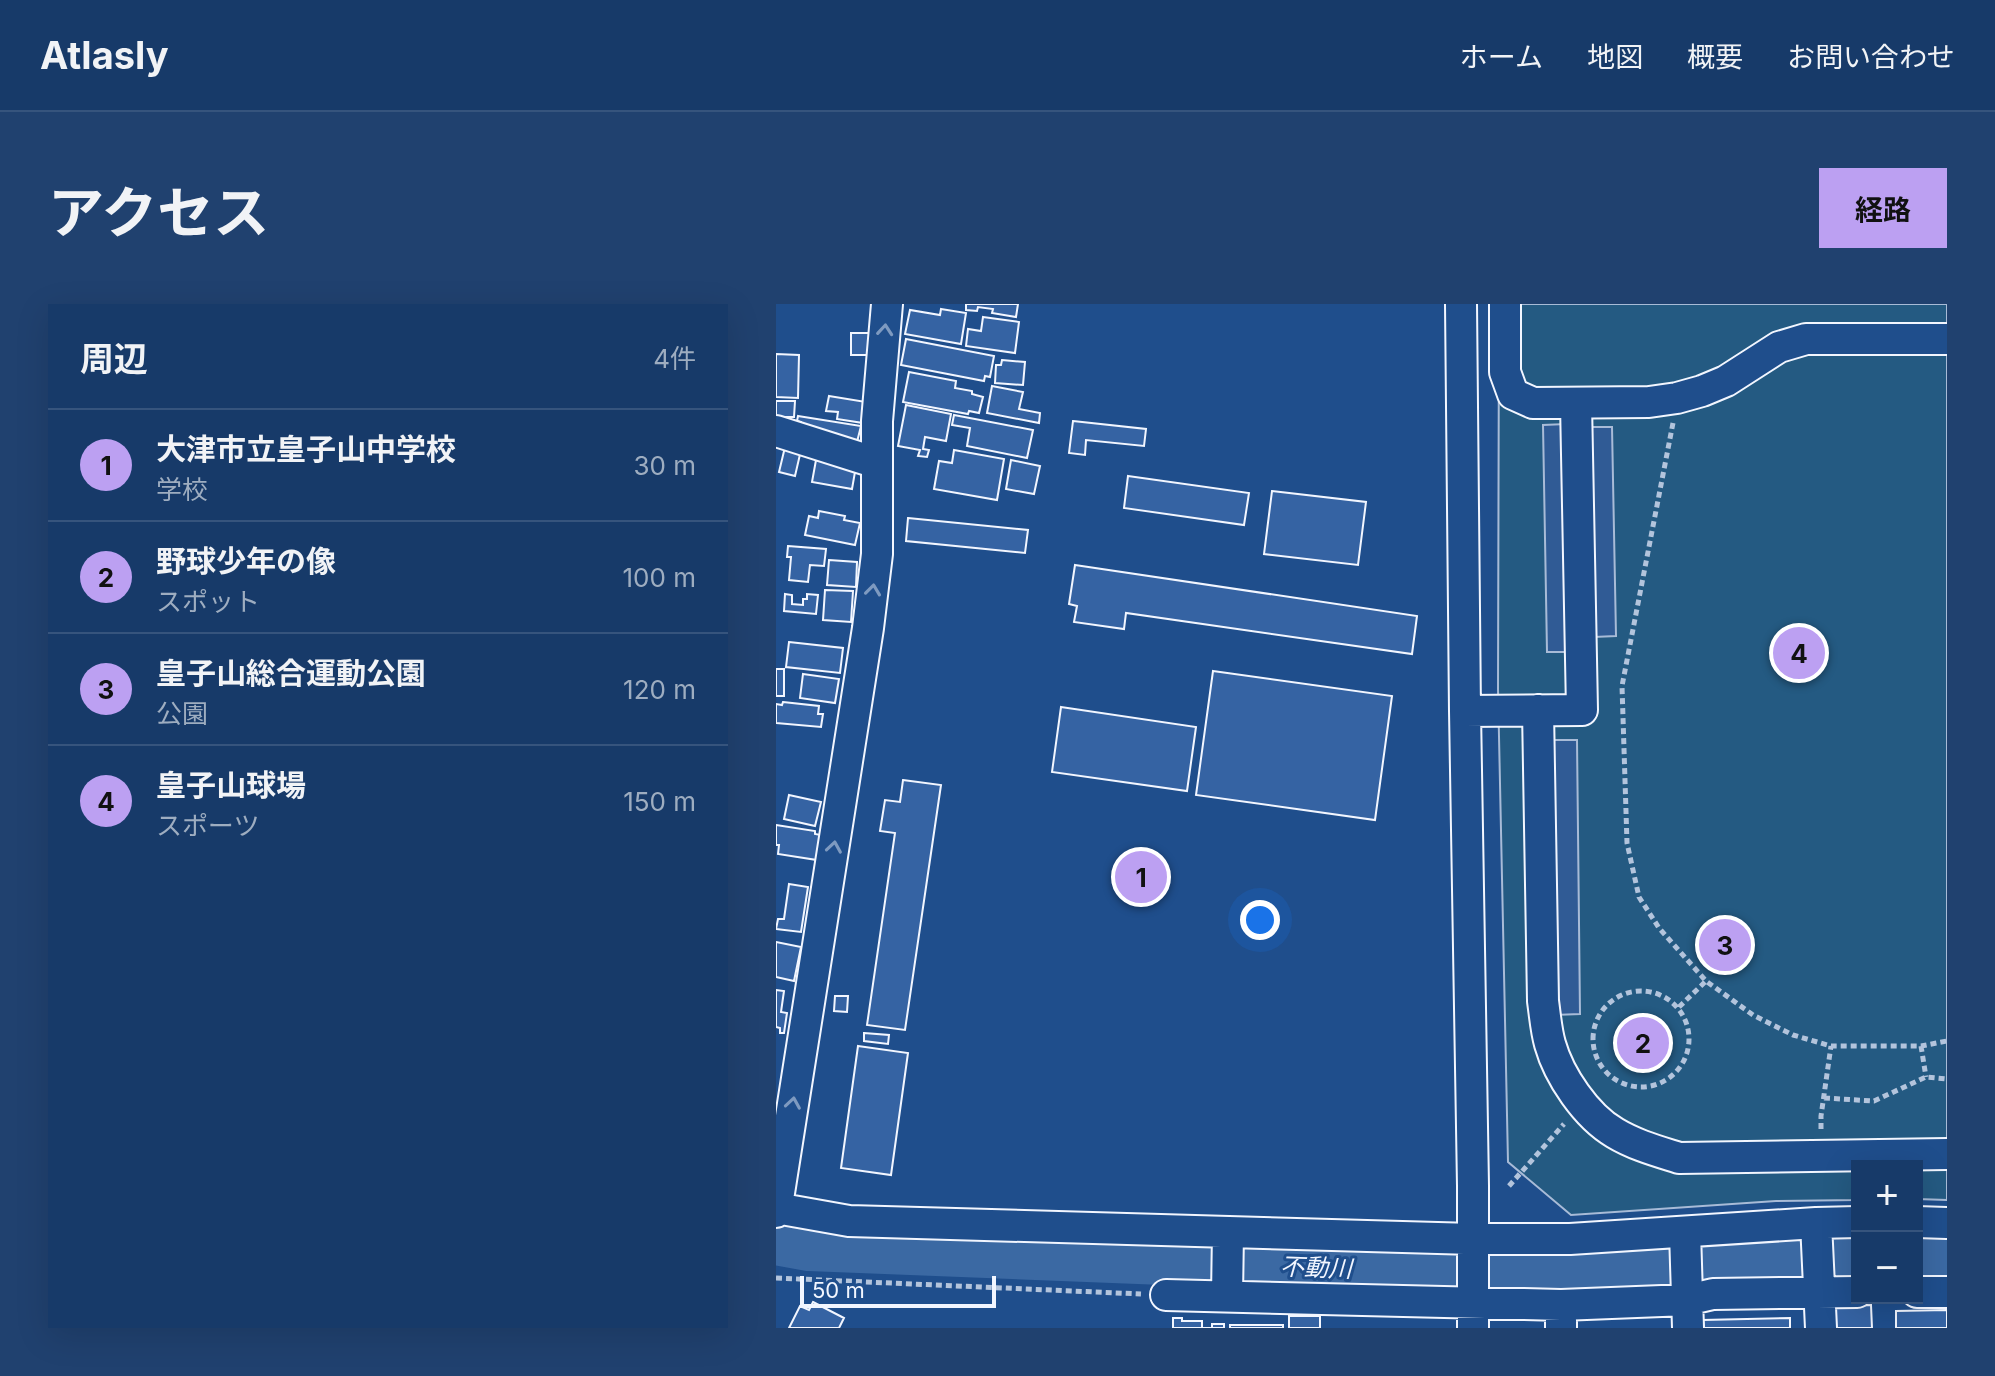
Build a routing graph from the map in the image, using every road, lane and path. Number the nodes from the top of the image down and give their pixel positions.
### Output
1 (887, 304) edge
2 (1461, 304) edge
3 (1505, 304) edge
4 (1947, 339) edge
5 (1677, 398) junction
6 (1576, 403) junction
7 (776, 431) edge
8 (877, 463) junction
9 (1538, 710) junction
10 (1465, 711) junction
11 (1706, 981) junction
12 (1679, 1007) junction
13 (1947, 1041) edge
14 (1831, 1046) junction
15 (1921, 1046) junction
16 (1926, 1077) junction
17 (1947, 1079) edge
18 (1824, 1098) junction
19 (1582, 1104) junction
20 (1947, 1154) edge
21 (1821, 1157) junction
22 (1509, 1186) dead end
23 (776, 1209) edge
24 (1851, 1222) edge
25 (1923, 1222) edge
26 (1947, 1223) edge
27 (1817, 1224) junction
28 (1228, 1232) junction
29 (1685, 1233) junction
30 (1473, 1247) junction
31 (776, 1278) edge
32 (1820, 1291) junction
33 (1851, 1292) edge
34 (1923, 1292) edge
35 (1947, 1292) edge
36 (1166, 1295) joint
37 (1227, 1296) junction
38 (1687, 1309) edge
39 (1473, 1316) edge
40 (1561, 1316) edge
41 (1821, 1328) edge

8 -> 1 street
2 - 10 street
3 - 6 street
4 - 5 street
5 - 6 street
5 - 11 path
6 - 9 street
7 - 8 street
23 -> 8 street
9 - 10 street
9 - 19 street
10 - 30 street
11 - 12 path
11 - 14 path
12 - 12 path
13 - 15 path
14 - 15 path
14 - 18 path
15 - 16 path
16 - 17 path
16 - 18 path
18 - 21 path
19 - 21 street
19 - 22 path
20 - 21 street
23 - 28 street
24 - 27 street
25 - 26 street
27 - 29 street
27 - 32 street
28 - 30 street
28 - 37 street
29 - 30 street
29 - 38 street
30 - 39 street
31 - 36 path
32 - 33 street
32 - 38 street
32 - 41 street
34 - 35 street
36 - 37 street
37 - 39 street
38 - 40 street
39 - 40 street

